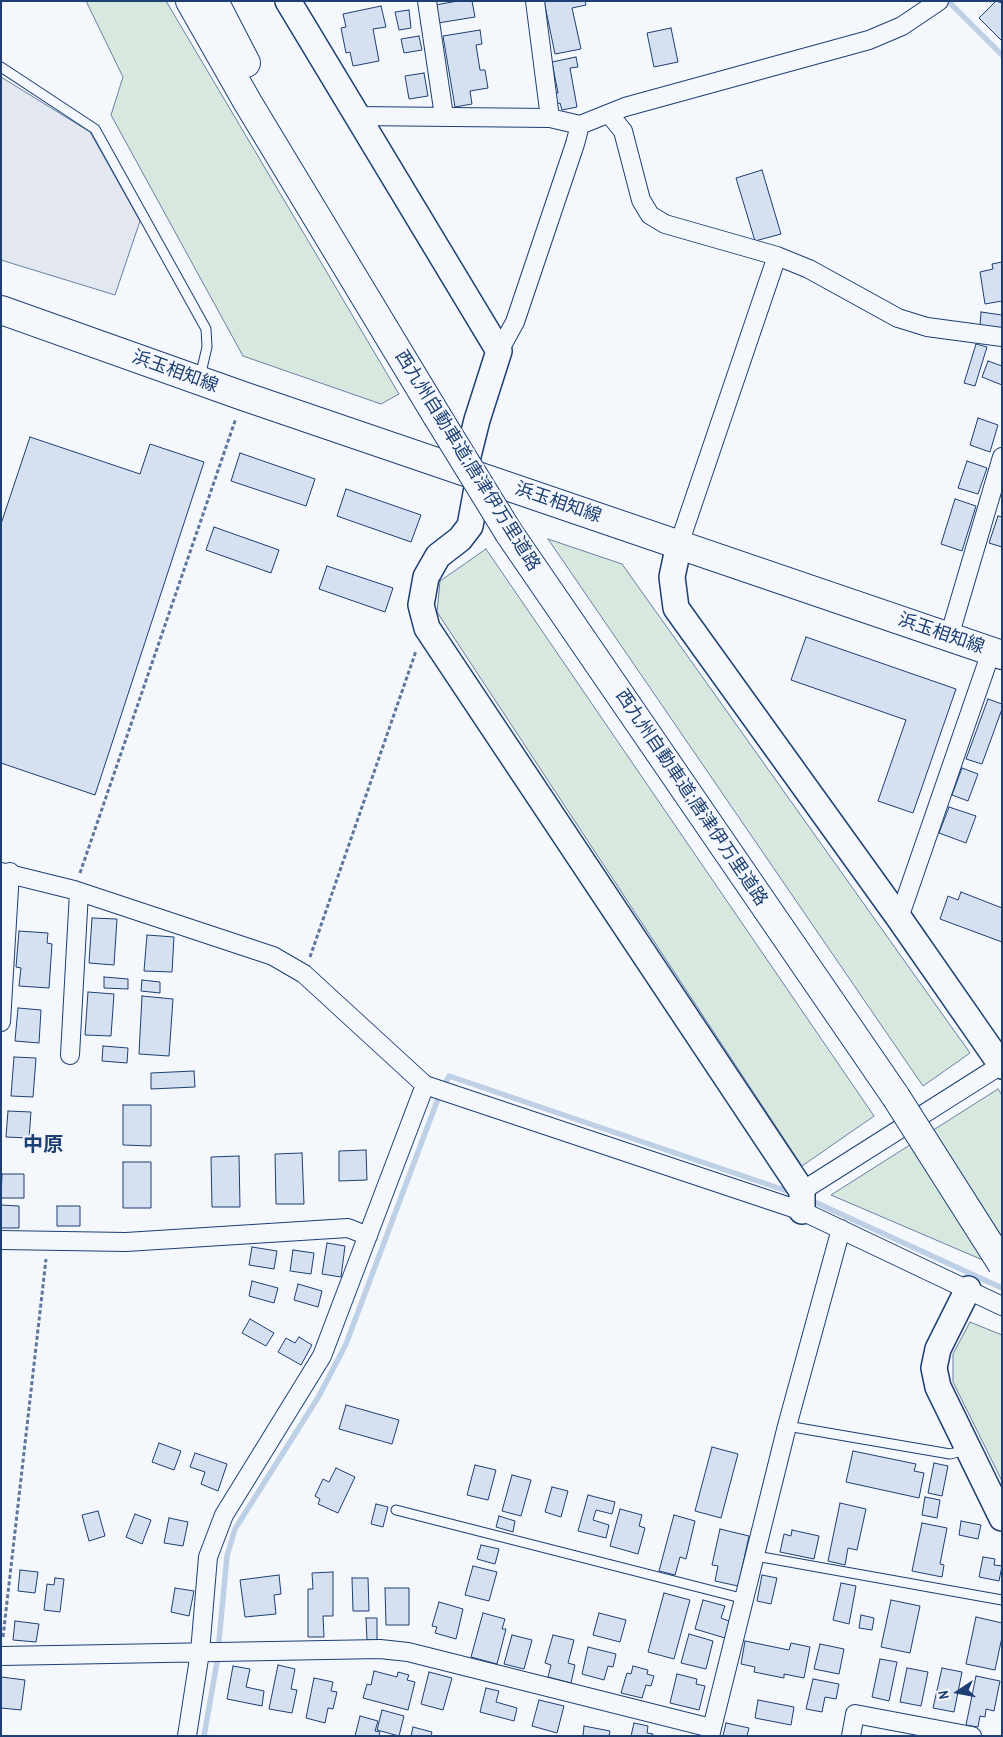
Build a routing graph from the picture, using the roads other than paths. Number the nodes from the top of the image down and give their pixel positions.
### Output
1 (190, 1) edge
2 (214, 1) edge
3 (288, 1) edge
4 (427, 1) edge
5 (535, 1) edge
6 (937, 3) edge
7 (1, 67) edge
8 (609, 114) junction
9 (356, 116) junction
10 (444, 116) junction
11 (550, 118) junction
12 (580, 125) junction
13 (777, 256) junction
14 (1, 310) edge
15 (385, 330) junction
16 (1002, 337) edge
17 (499, 351) junction
18 (200, 381) junction
19 (1002, 457) edge
20 (471, 475) junction
21 (679, 544) junction
22 (949, 637) junction
23 (996, 654) edge
24 (5, 872) edge
25 (77, 891) junction
26 (899, 918) junction
27 (1, 1022) edge
28 (70, 1055) dead end
29 (1001, 1066) edge
30 (427, 1086) junction
31 (802, 1201) junction
32 (841, 1229) junction
33 (368, 1236) junction
34 (1, 1240) edge
35 (1002, 1264) edge
36 (968, 1289) junction
37 (1002, 1306) edge
38 (788, 1426) junction
39 (968, 1450) junction
40 (396, 1510) dead end
41 (1002, 1518) edge
42 (756, 1556) junction
43 (745, 1599) junction
44 (1002, 1600) edge
45 (2, 1650) edge
46 (200, 1652) junction
47 (711, 1732) edge
48 (187, 1736) edge
49 (851, 1736) edge
50 (972, 1736) edge

1 - 15 main road, 西九州自動車道;唐津伊万里道路
2 - 15 main road, 西九州自動車道;唐津伊万里道路
3 - 9 street
4 - 10 street
5 - 11 street
6 - 8 street
7 - 18 lane
8 - 12 street
8 - 13 street
9 - 10 street
9 - 17 street
10 - 11 street
11 - 12 street
12 - 17 street
13 - 16 street
13 - 21 street
14 - 18 main road, 浜玉相知線
15 - 35 main road, 西九州自動車道;唐津伊万里道路, bridge
17 - 20 street
18 - 20 main road, 浜玉相知線
19 - 22 street
20 - 21 main road, 浜玉相知線
20 - 31 street
21 - 22 main road, 浜玉相知線
21 - 26 street
22 - 23 main road, 浜玉相知線
23 - 26 street
24 - 25 street
24 - 27 street
25 - 28 street
25 - 30 street
26 - 29 street
29 - 31 street
30 - 31 street
30 - 33 street
31 - 32 street
32 - 36 street
32 - 38 street
33 - 34 street
33 - 46 street
36 - 37 street
36 - 39 street
38 - 39 lane
38 - 42 street
39 - 41 street
40 - 43 lane
42 - 43 street
42 - 44 lane
43 - 47 street
45 - 46 street
46 - 47 street
46 - 48 street
49 - 50 street

